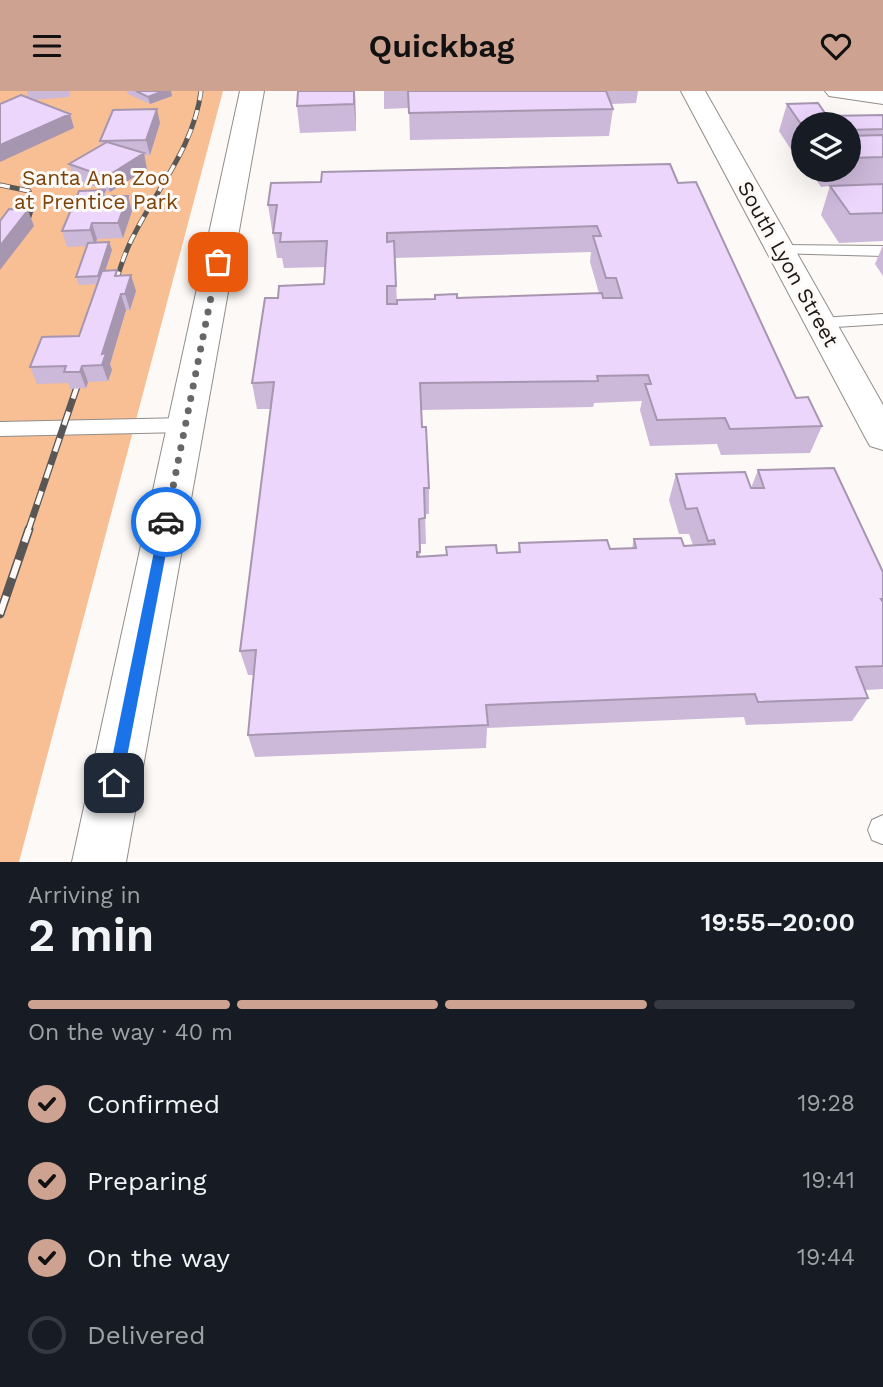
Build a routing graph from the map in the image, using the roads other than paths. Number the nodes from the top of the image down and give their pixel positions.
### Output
1 (252, 91) edge
2 (693, 91) edge
3 (837, 91) edge
4 (883, 97) edge
5 (780, 250) junction
6 (883, 251) edge
7 (883, 319) edge
8 (820, 323) junction
9 (873, 401) edge
10 (186, 425) junction
11 (0, 429) edge
12 (883, 437) edge
13 (99, 862) edge

1 - 10 street
2 - 5 street, South Lyon Street
3 - 4 street
5 - 6 lane
5 - 8 street, South Lyon Street
7 - 8 lane
8 - 9 street, South Lyon Street
9 - 12 street, South Lyon Street
10 - 11 lane
10 - 13 street

